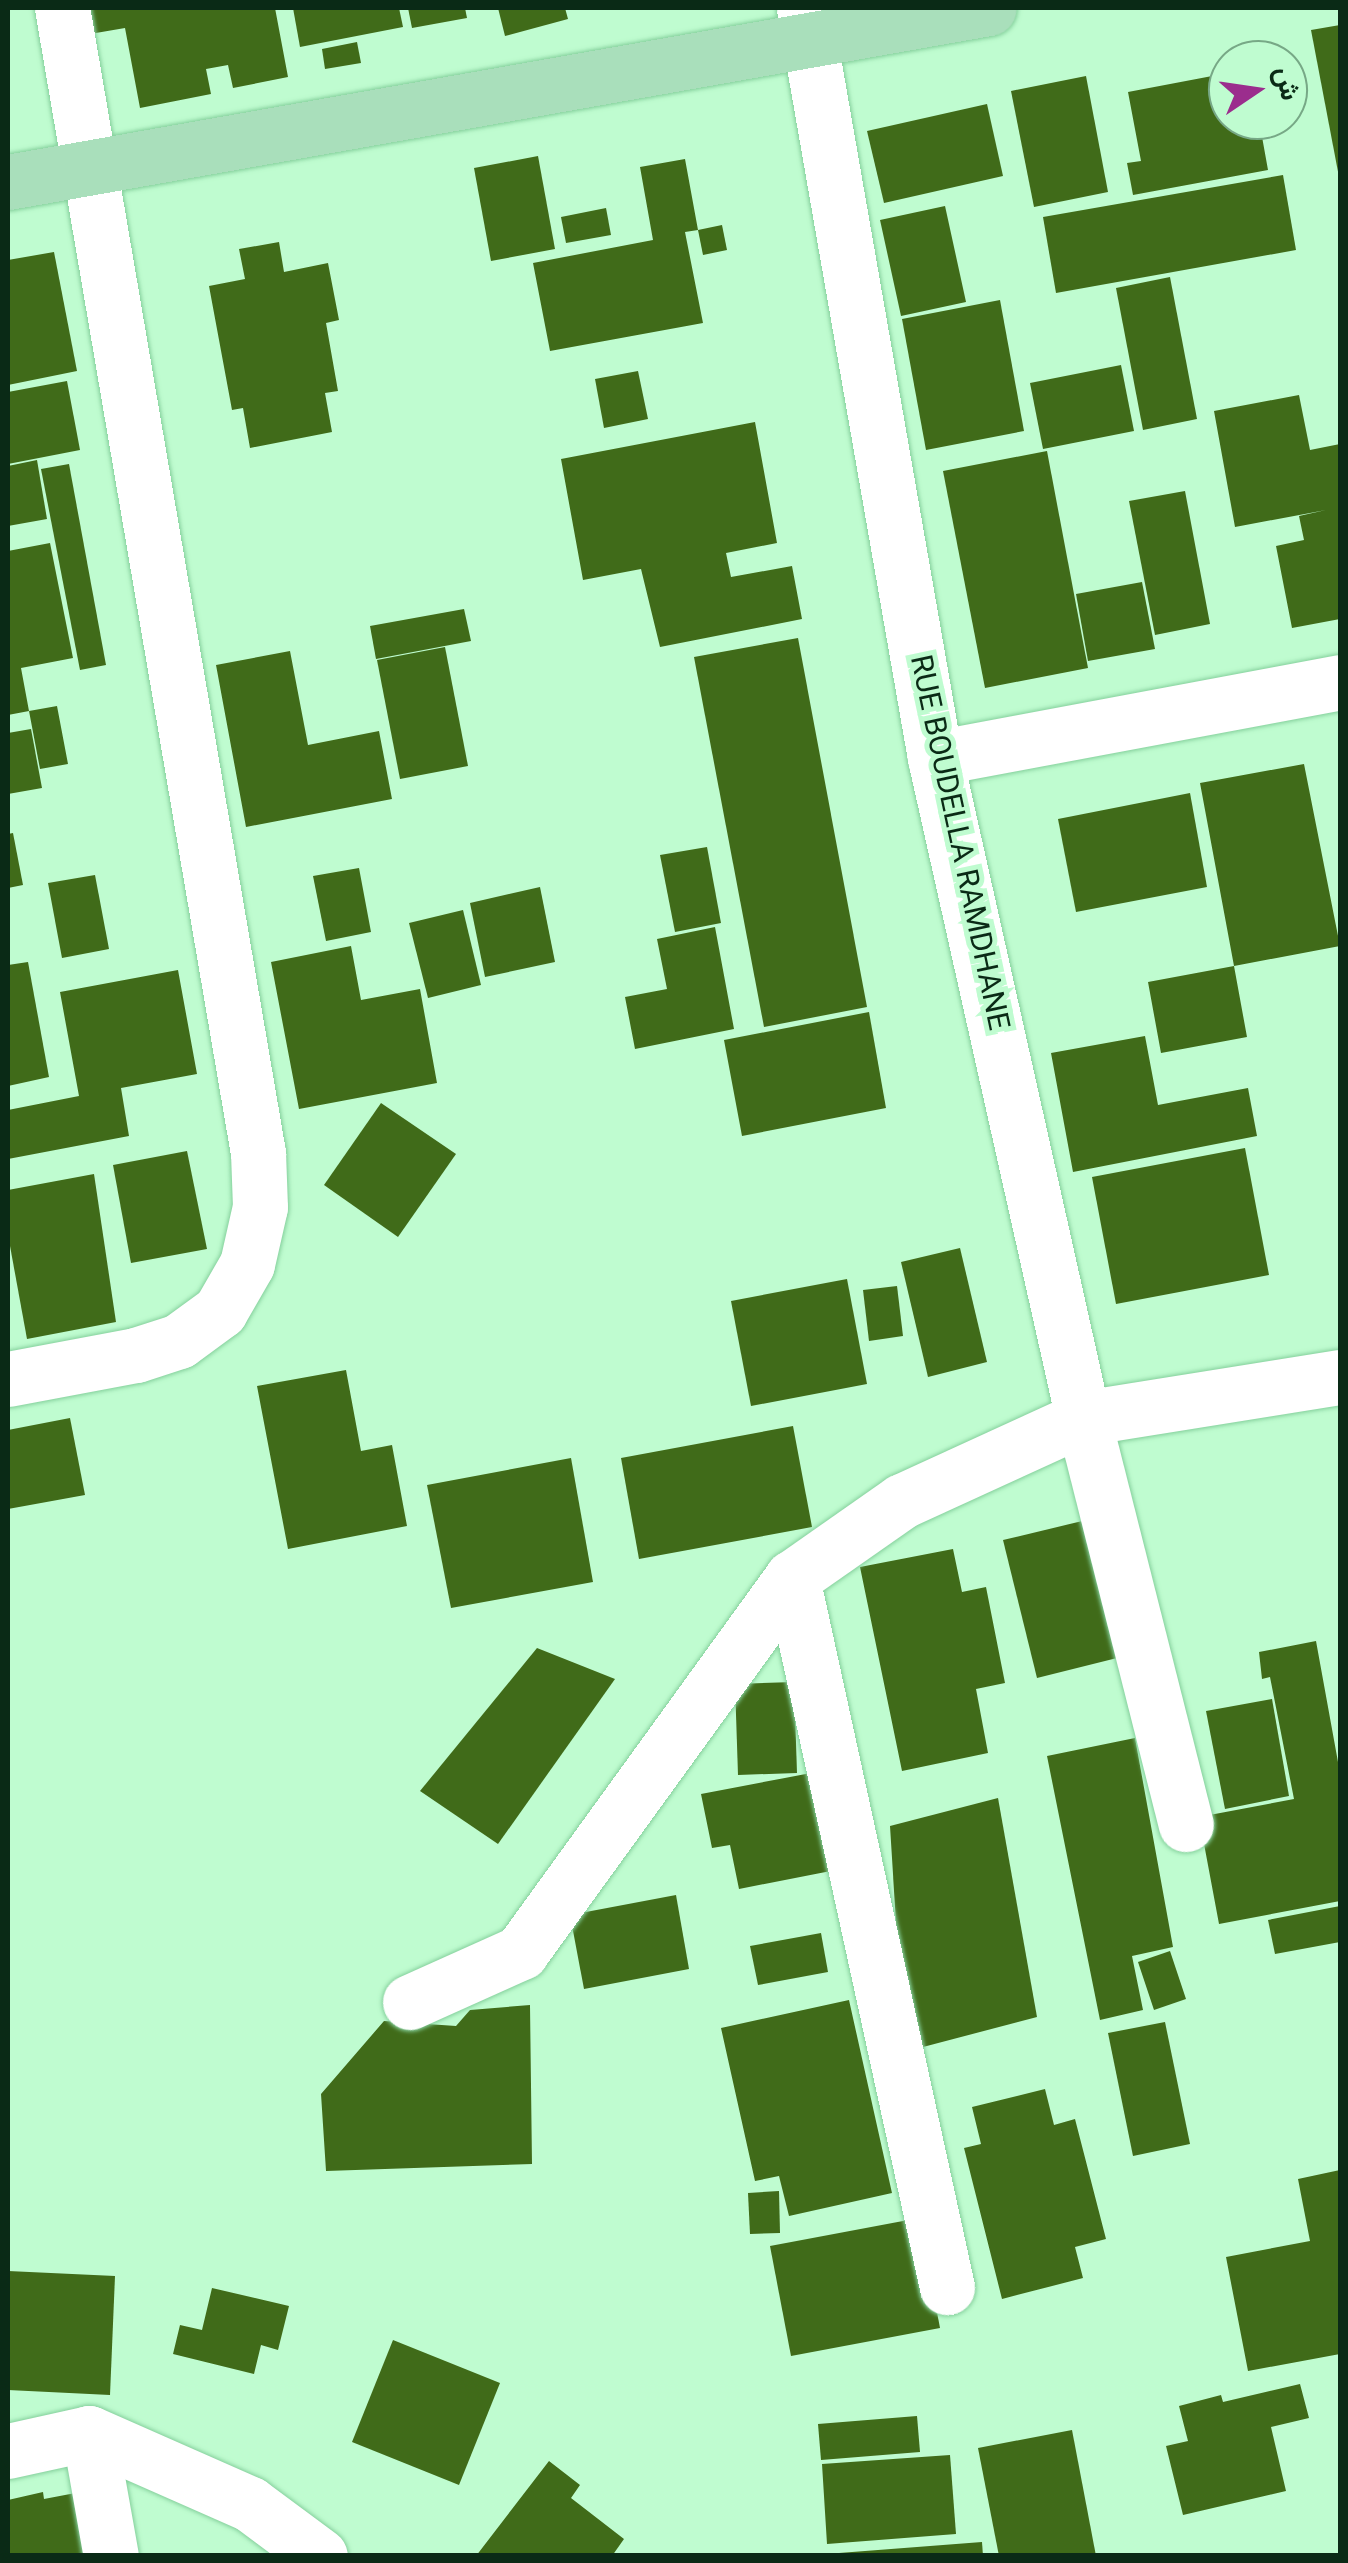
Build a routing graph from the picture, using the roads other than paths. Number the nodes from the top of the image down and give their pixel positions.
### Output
1 (62, 8) edge
2 (989, 8) edge
3 (808, 24) edge
4 (90, 166) junction
5 (8, 182) edge
6 (1340, 682) edge
7 (935, 758) junction
8 (1340, 1377) edge
9 (8, 1380) edge
10 (1083, 1418) junction
11 (792, 1578) junction
12 (1186, 1824) dead end
13 (410, 2002) dead end
14 (947, 2287) dead end
15 (89, 2434) junction
16 (8, 2451) edge
17 (111, 2556) edge
18 (320, 2556) edge

1 - 4 street
2 - 3 main road
3 - 4 main road
3 - 7 street, RUE BOUDELLA RAMDHANE
4 - 5 main road
4 - 9 street
6 - 7 street
7 - 10 street, RUE BOUDELLA RAMDHANE
8 - 10 street
10 - 11 street
10 - 12 street, RUE BOUDELLA RAMDHANE
11 - 13 street
11 - 14 street
15 - 16 street
15 - 17 street
15 - 18 street

